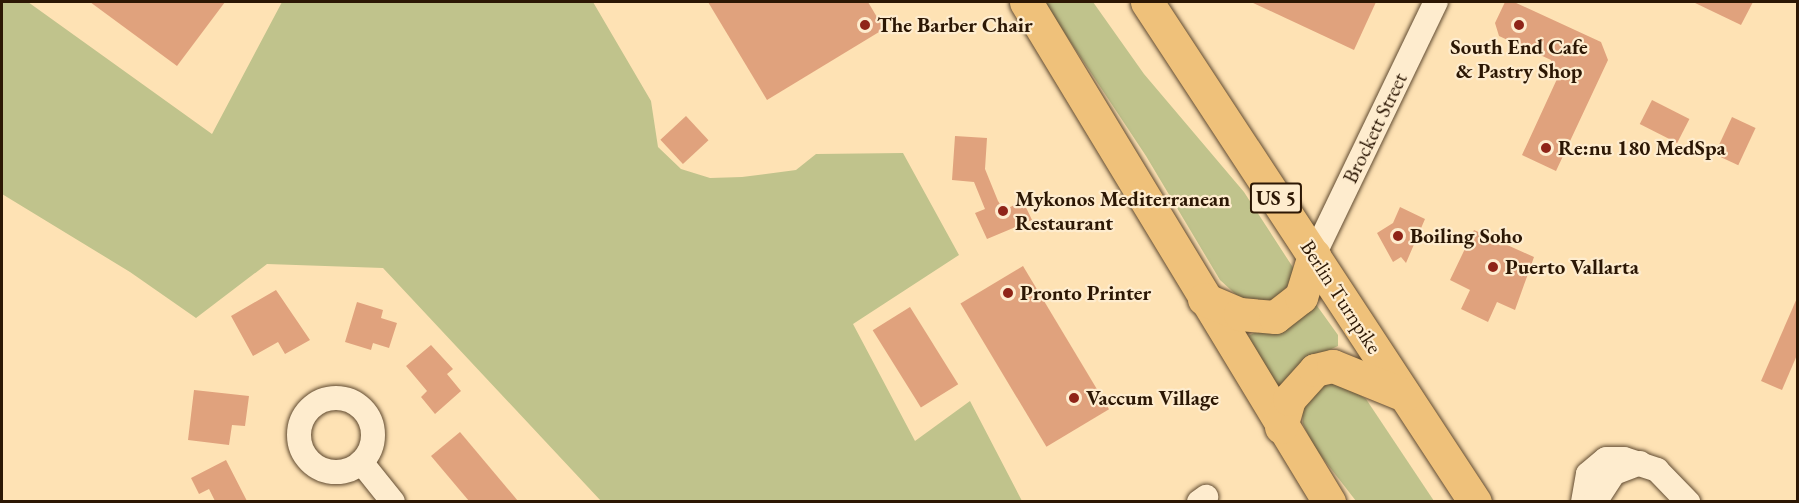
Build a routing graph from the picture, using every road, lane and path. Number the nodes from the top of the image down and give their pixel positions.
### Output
1 (1026, 2) edge
2 (1147, 2) edge
3 (1436, 2) edge
4 (1314, 255) junction
5 (1204, 299) junction
6 (1404, 395) junction
7 (1281, 427) junction
8 (361, 462) dead end
9 (1642, 462) junction
10 (393, 501) edge
11 (1329, 501) edge
12 (1475, 501) edge
13 (1583, 501) edge
14 (1595, 501) edge
15 (1688, 501) edge

1 - 5 highway
2 - 4 highway, Berlin Turnpike / US 5
3 - 4 street, Brockett Street
4 - 5 highway
4 - 6 highway, Berlin Turnpike / US 5
5 - 7 highway
6 - 7 highway
6 - 12 highway, Berlin Turnpike / US 5
7 - 11 highway
8 - 10 street
9 - 13 street
9 - 14 street
9 - 15 street

